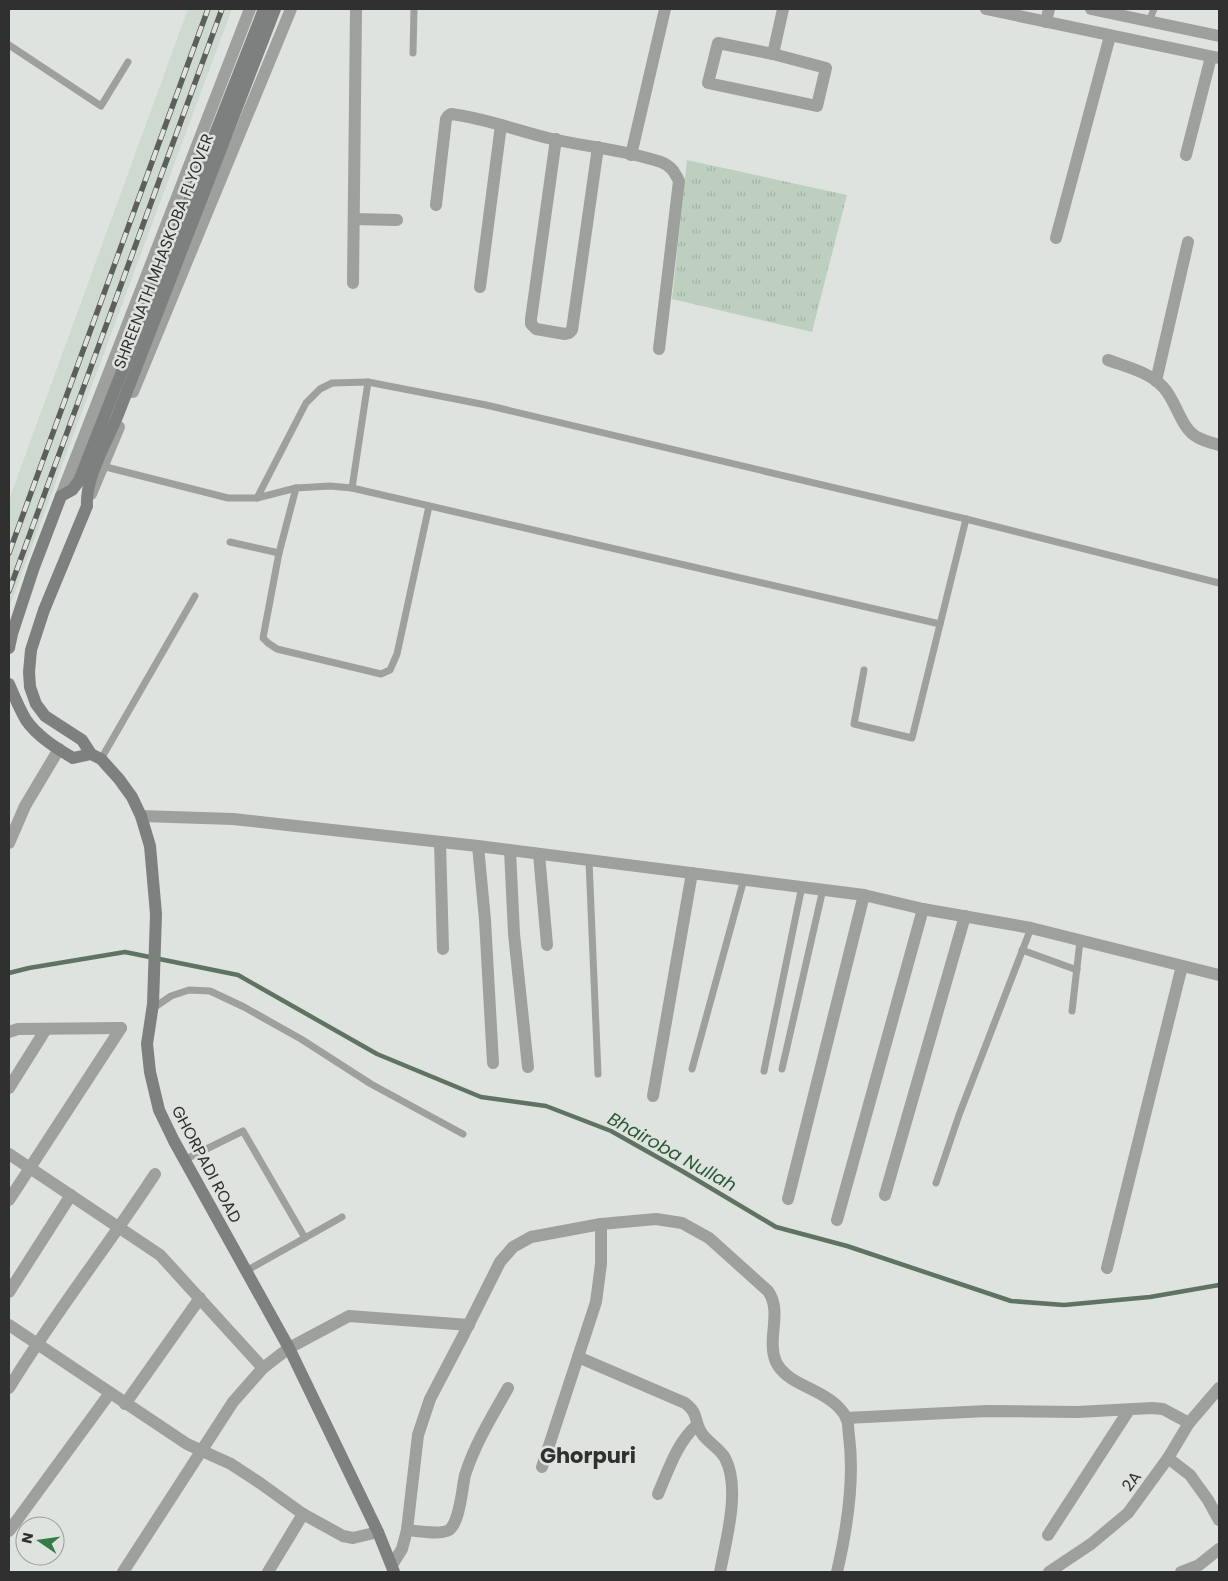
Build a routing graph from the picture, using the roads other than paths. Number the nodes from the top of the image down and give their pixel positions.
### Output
1 (250, 9) edge
2 (264, 9) edge
3 (275, 9) edge
4 (291, 9) edge
5 (356, 9) edge
6 (414, 9) edge
7 (665, 9) edge
8 (783, 9) edge
9 (986, 9) edge
10 (1049, 9) edge
11 (1091, 9) edge
12 (1154, 9) edge
13 (1149, 21) junction
14 (1046, 22) junction
15 (1110, 36) junction
16 (1219, 36) edge
17 (9, 45) edge
18 (413, 53) dead end
19 (773, 54) junction
20 (1215, 58) edge
21 (128, 62) dead end
22 (501, 125) junction
23 (556, 139) junction
24 (598, 147) junction
25 (1186, 154) dead end
26 (631, 155) junction
27 (436, 206) dead end
28 (354, 219) junction
29 (397, 220) dead end
30 (1056, 238) dead end
31 (1188, 242) dead end
32 (353, 283) dead end
33 (480, 287) dead end
34 (659, 349) dead end
35 (1108, 360) dead end
36 (1156, 381) junction
37 (368, 382) junction
38 (1219, 445) edge
39 (102, 466) junction
40 (85, 480) junction
41 (296, 488) junction
42 (352, 488) junction
43 (61, 496) junction
44 (257, 498) junction
45 (87, 506) junction
46 (429, 506) junction
47 (966, 519) junction
48 (230, 542) dead end
49 (279, 553) junction
50 (1219, 583) edge
51 (194, 596) dead end
52 (940, 624) junction
53 (9, 648) edge
54 (864, 670) dead end
55 (9, 685) edge
56 (30, 687) junction
57 (59, 749) junction
58 (96, 757) junction
59 (141, 816) junction
60 (440, 842) junction
61 (9, 844) edge
62 (478, 846) junction
63 (510, 850) junction
64 (539, 854) junction
65 (589, 861) junction
66 (692, 873) junction
67 (744, 878) junction
68 (802, 886) junction
69 (823, 889) junction
70 (864, 894) junction
71 (923, 908) junction
72 (965, 916) junction
73 (1031, 928) junction
74 (1080, 941) junction
75 (547, 945) dead end
76 (443, 948) dead end
77 (1022, 950) junction
78 (1182, 966) junction
79 (1077, 970) junction
80 (1219, 975) edge
81 (152, 1006) junction
82 (1072, 1010) dead end
83 (46, 1029) junction
84 (9, 1032) edge
85 (492, 1064) dead end
86 (528, 1067) dead end
87 (692, 1069) dead end
88 (782, 1069) dead end
89 (764, 1071) dead end
90 (598, 1074) dead end
91 (9, 1088) edge
92 (653, 1096) dead end
93 (463, 1134) dead end
94 (9, 1154) edge
95 (184, 1160) junction
96 (30, 1168) junction
97 (155, 1174) dead end
98 (936, 1183) dead end
99 (71, 1195) junction
100 (885, 1195) dead end
101 (788, 1199) dead end
102 (9, 1200) edge
103 (342, 1217) dead end
104 (837, 1220) dead end
105 (601, 1224) junction
106 (120, 1228) junction
107 (305, 1238) junction
108 (1108, 1268) dead end
109 (246, 1271) junction
110 (9, 1292) edge
111 (200, 1298) junction
112 (9, 1325) edge
113 (469, 1325) junction
114 (37, 1342) junction
115 (289, 1348) junction
116 (578, 1357) junction
117 (263, 1368) junction
118 (9, 1388) edge
119 (508, 1388) dead end
120 (1219, 1388) edge
121 (110, 1394) junction
122 (125, 1404) junction
123 (1129, 1410) junction
124 (846, 1418) junction
125 (1189, 1423) junction
126 (697, 1425) junction
127 (202, 1451) junction
128 (1168, 1458) junction
129 (542, 1467) dead end
130 (658, 1494) dead end
131 (303, 1514) junction
132 (1219, 1520) edge
133 (407, 1530) junction
134 (9, 1531) edge
135 (378, 1532) junction
136 (1048, 1535) dead end
137 (1219, 1549) edge
138 (393, 1569) edge
139 (123, 1572) edge
140 (268, 1572) edge
141 (720, 1572) edge
142 (838, 1572) edge
143 (1048, 1572) edge
144 (1181, 1572) edge

1 - 43 street
2 - 40 main road, SHREENATH MHASKOBA FLYOVER
3 - 40 main road, SHREENATH MHASKOBA FLYOVER
4 - 39 street
5 - 28 street
6 - 18 lane
7 - 26 street
8 - 19 street
9 - 14 street
10 - 14 street
11 - 13 street
12 - 13 lane
13 - 16 street
14 - 15 street
15 - 20 street
15 - 30 street
17 - 21 lane
19 - 19 street
20 - 25 street
22 - 23 street
22 - 27 street
22 - 33 street
23 - 24 street
23 - 24 street
24 - 26 street
26 - 34 street
28 - 29 street
28 - 32 street
31 - 36 street
35 - 36 street
36 - 38 street
37 - 42 lane
37 - 44 lane
37 - 47 lane
39 - 44 lane
39 - 45 street
40 - 43 main road, SHREENATH MHASKOBA FLYOVER
40 - 45 main road, SHREENATH MHASKOBA FLYOVER
41 - 42 lane
41 - 44 lane
41 - 49 lane
42 - 46 lane
43 - 53 main road
45 - 56 main road, GHORPADI ROAD
46 - 49 lane
46 - 52 lane
47 - 50 lane
47 - 52 lane
48 - 49 lane
51 - 58 lane
52 - 54 lane
55 - 56 main road
55 - 57 main road
56 - 58 main road, GHORPADI ROAD
57 - 58 main road
57 - 61 street
58 - 59 main road, GHORPADI ROAD
59 - 60 street
59 - 81 main road, GHORPADI ROAD
60 - 62 street
60 - 76 street
62 - 63 street
62 - 85 street
63 - 64 street
63 - 86 street
64 - 65 street
64 - 75 street
65 - 66 street
65 - 90 lane
66 - 67 street
66 - 92 street
67 - 68 street
67 - 87 lane
68 - 69 street
68 - 89 lane
69 - 70 street
69 - 88 lane
70 - 71 street
70 - 101 street
71 - 72 street
71 - 104 street
72 - 73 street
72 - 100 street
73 - 74 street
73 - 77 lane
74 - 78 street
74 - 79 lane
77 - 79 lane
77 - 98 lane
78 - 80 street
78 - 108 street
79 - 82 lane
81 - 93 lane
81 - 95 main road, GHORPADI ROAD
83 - 84 street
83 - 91 street
83 - 96 street
94 - 96 street
95 - 107 lane
95 - 109 main road, GHORPADI ROAD
96 - 99 street
96 - 102 street
97 - 106 street
99 - 106 street
99 - 110 street
103 - 107 lane
105 - 113 street
105 - 116 street
105 - 124 street
106 - 111 street
106 - 114 street
107 - 109 lane
109 - 115 main road, GHORPADI ROAD
111 - 117 street
111 - 122 street
112 - 114 street
113 - 115 street
113 - 133 street
114 - 118 street
114 - 121 street
115 - 117 street
115 - 135 main road, GHORPADI ROAD
116 - 126 street
116 - 129 street
117 - 127 street
119 - 133 street
120 - 125 street, 2A
121 - 122 street
121 - 134 street
122 - 127 street
123 - 124 street
123 - 125 street
123 - 136 street
124 - 142 street
125 - 128 street, 2A
126 - 130 street
126 - 141 street
127 - 131 street
127 - 139 street
128 - 132 street
128 - 143 street, 2A
131 - 135 street
131 - 140 street
133 - 138 street
135 - 138 main road, GHORPADI ROAD
137 - 144 street

